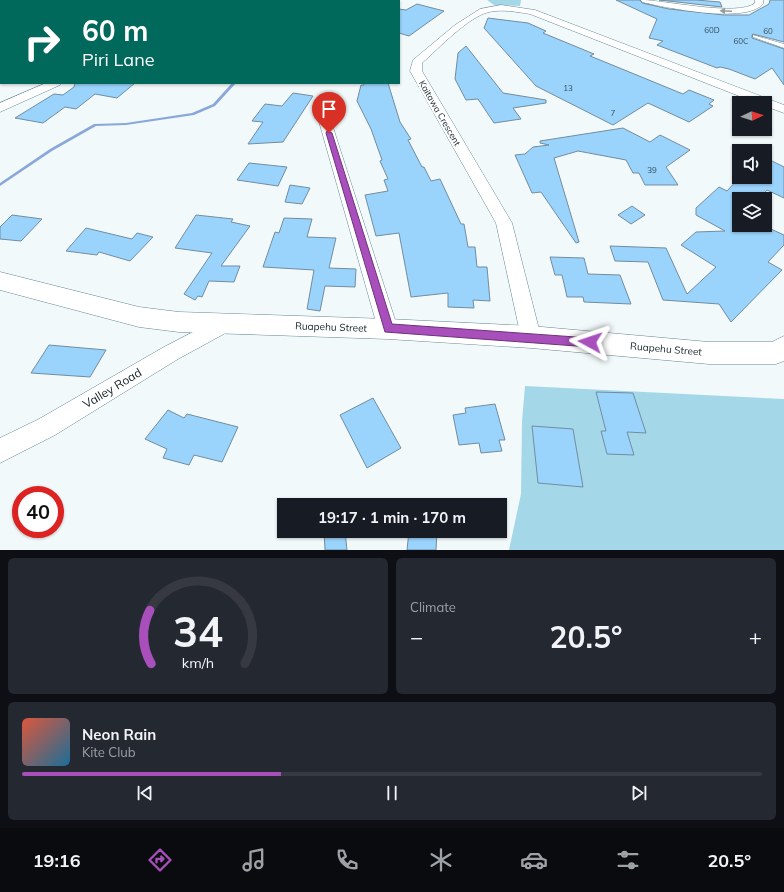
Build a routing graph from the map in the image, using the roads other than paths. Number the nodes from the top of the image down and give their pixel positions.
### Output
1 (645, 0) edge
2 (759, 0) edge
3 (756, 36) dead end
4 (784, 46) edge
5 (54, 84) edge
6 (0, 108) edge
7 (784, 109) edge
8 (324, 118) dead end
9 (0, 281) edge
10 (224, 324) junction
11 (388, 328) junction
12 (531, 337) junction
13 (784, 347) edge
14 (0, 451) edge

2 -> 1 street
3 - 4 lane
5 - 6 street
7 - 12 street, Kaitawa Crescent
8 - 11 street
9 - 10 street, Ruapehu Street
10 - 11 street, Ruapehu Street
10 - 14 street, Valley Road
11 - 12 street, Ruapehu Street
12 - 13 street, Ruapehu Street

